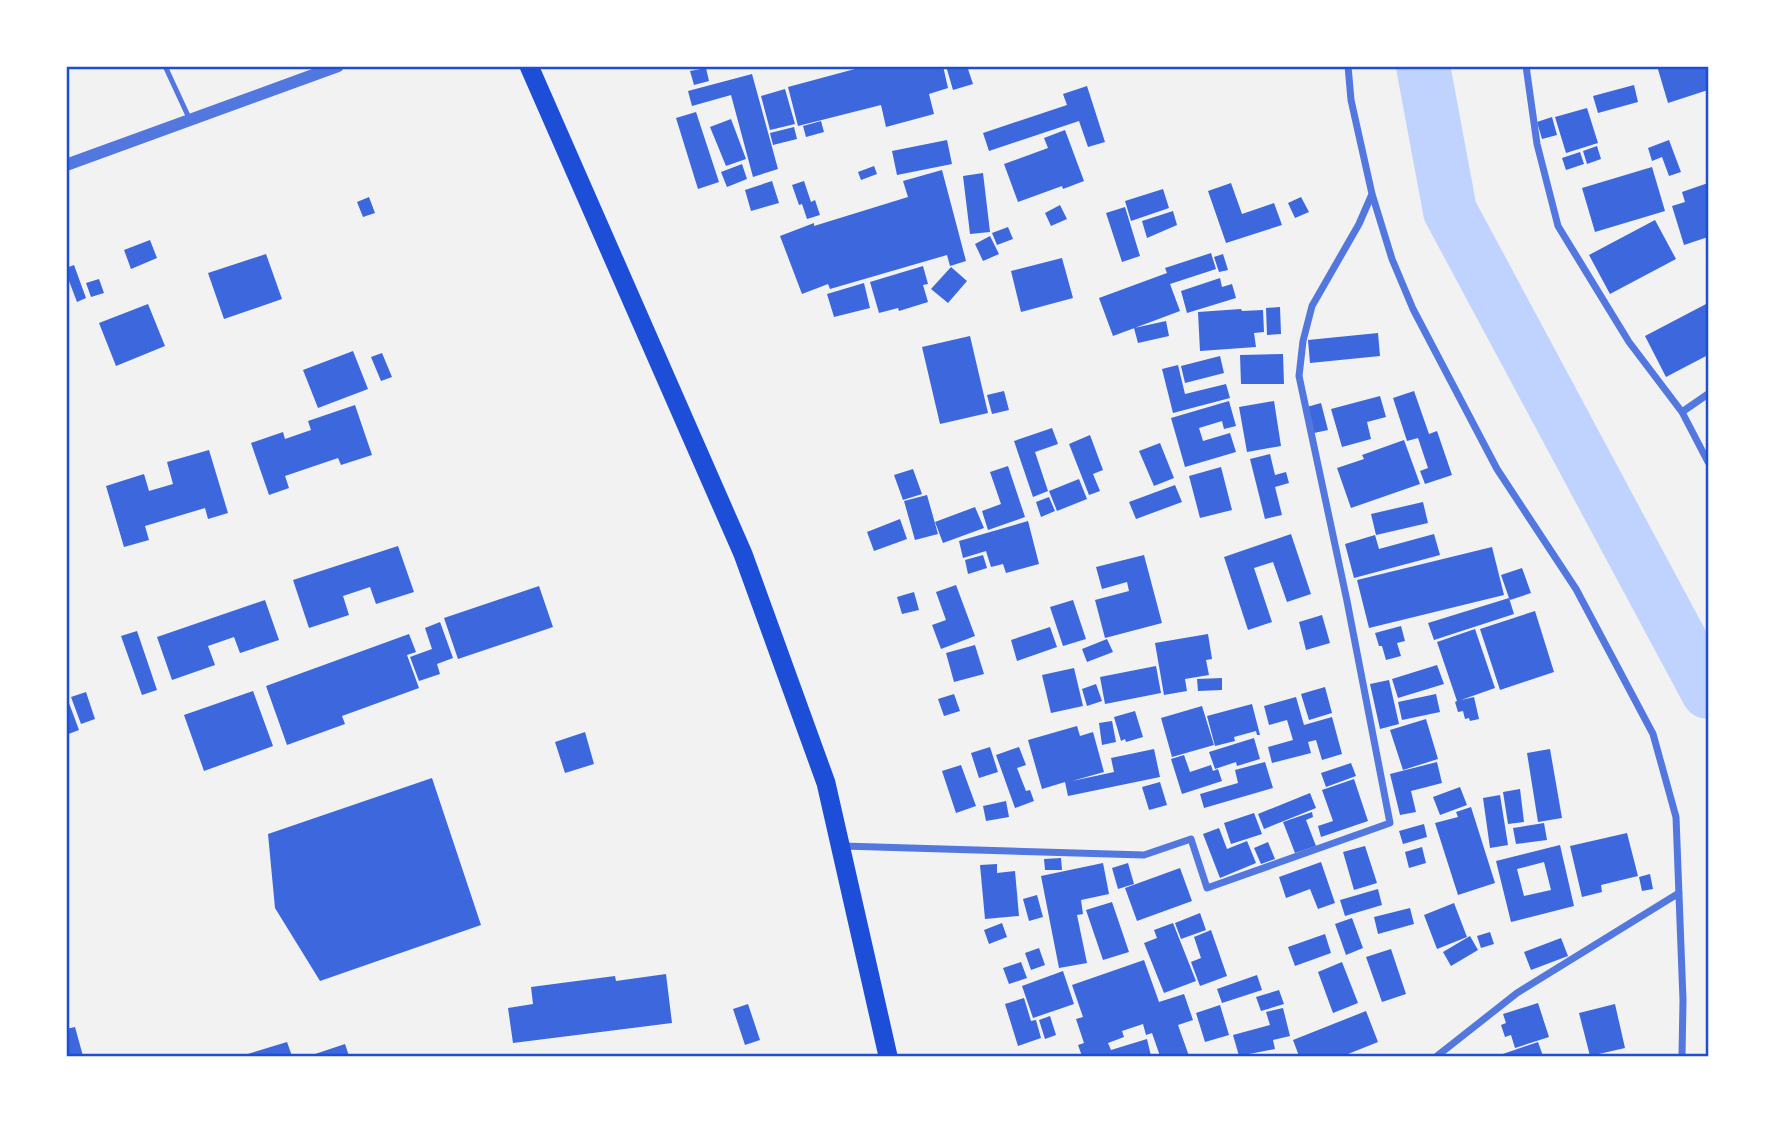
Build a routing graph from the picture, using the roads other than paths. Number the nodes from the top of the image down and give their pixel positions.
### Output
1 (165, 66) edge
2 (338, 66) edge
3 (528, 66) edge
4 (1348, 66) edge
5 (1526, 66) edge
6 (190, 120) junction
7 (66, 165) edge
8 (1372, 194) junction
9 (1709, 394) edge
10 (1682, 412) junction
11 (1709, 462) edge
12 (840, 846) junction
13 (1679, 892) junction
14 (888, 1056) edge
15 (1437, 1056) edge
16 (1682, 1056) edge

1 - 6 lane
2 - 6 street
3 - 12 highway
4 - 8 street
5 - 10 street
6 - 7 street
8 - 12 street
8 - 13 street
9 - 10 street
10 - 11 street
12 - 14 highway
13 - 15 street
13 - 16 street

